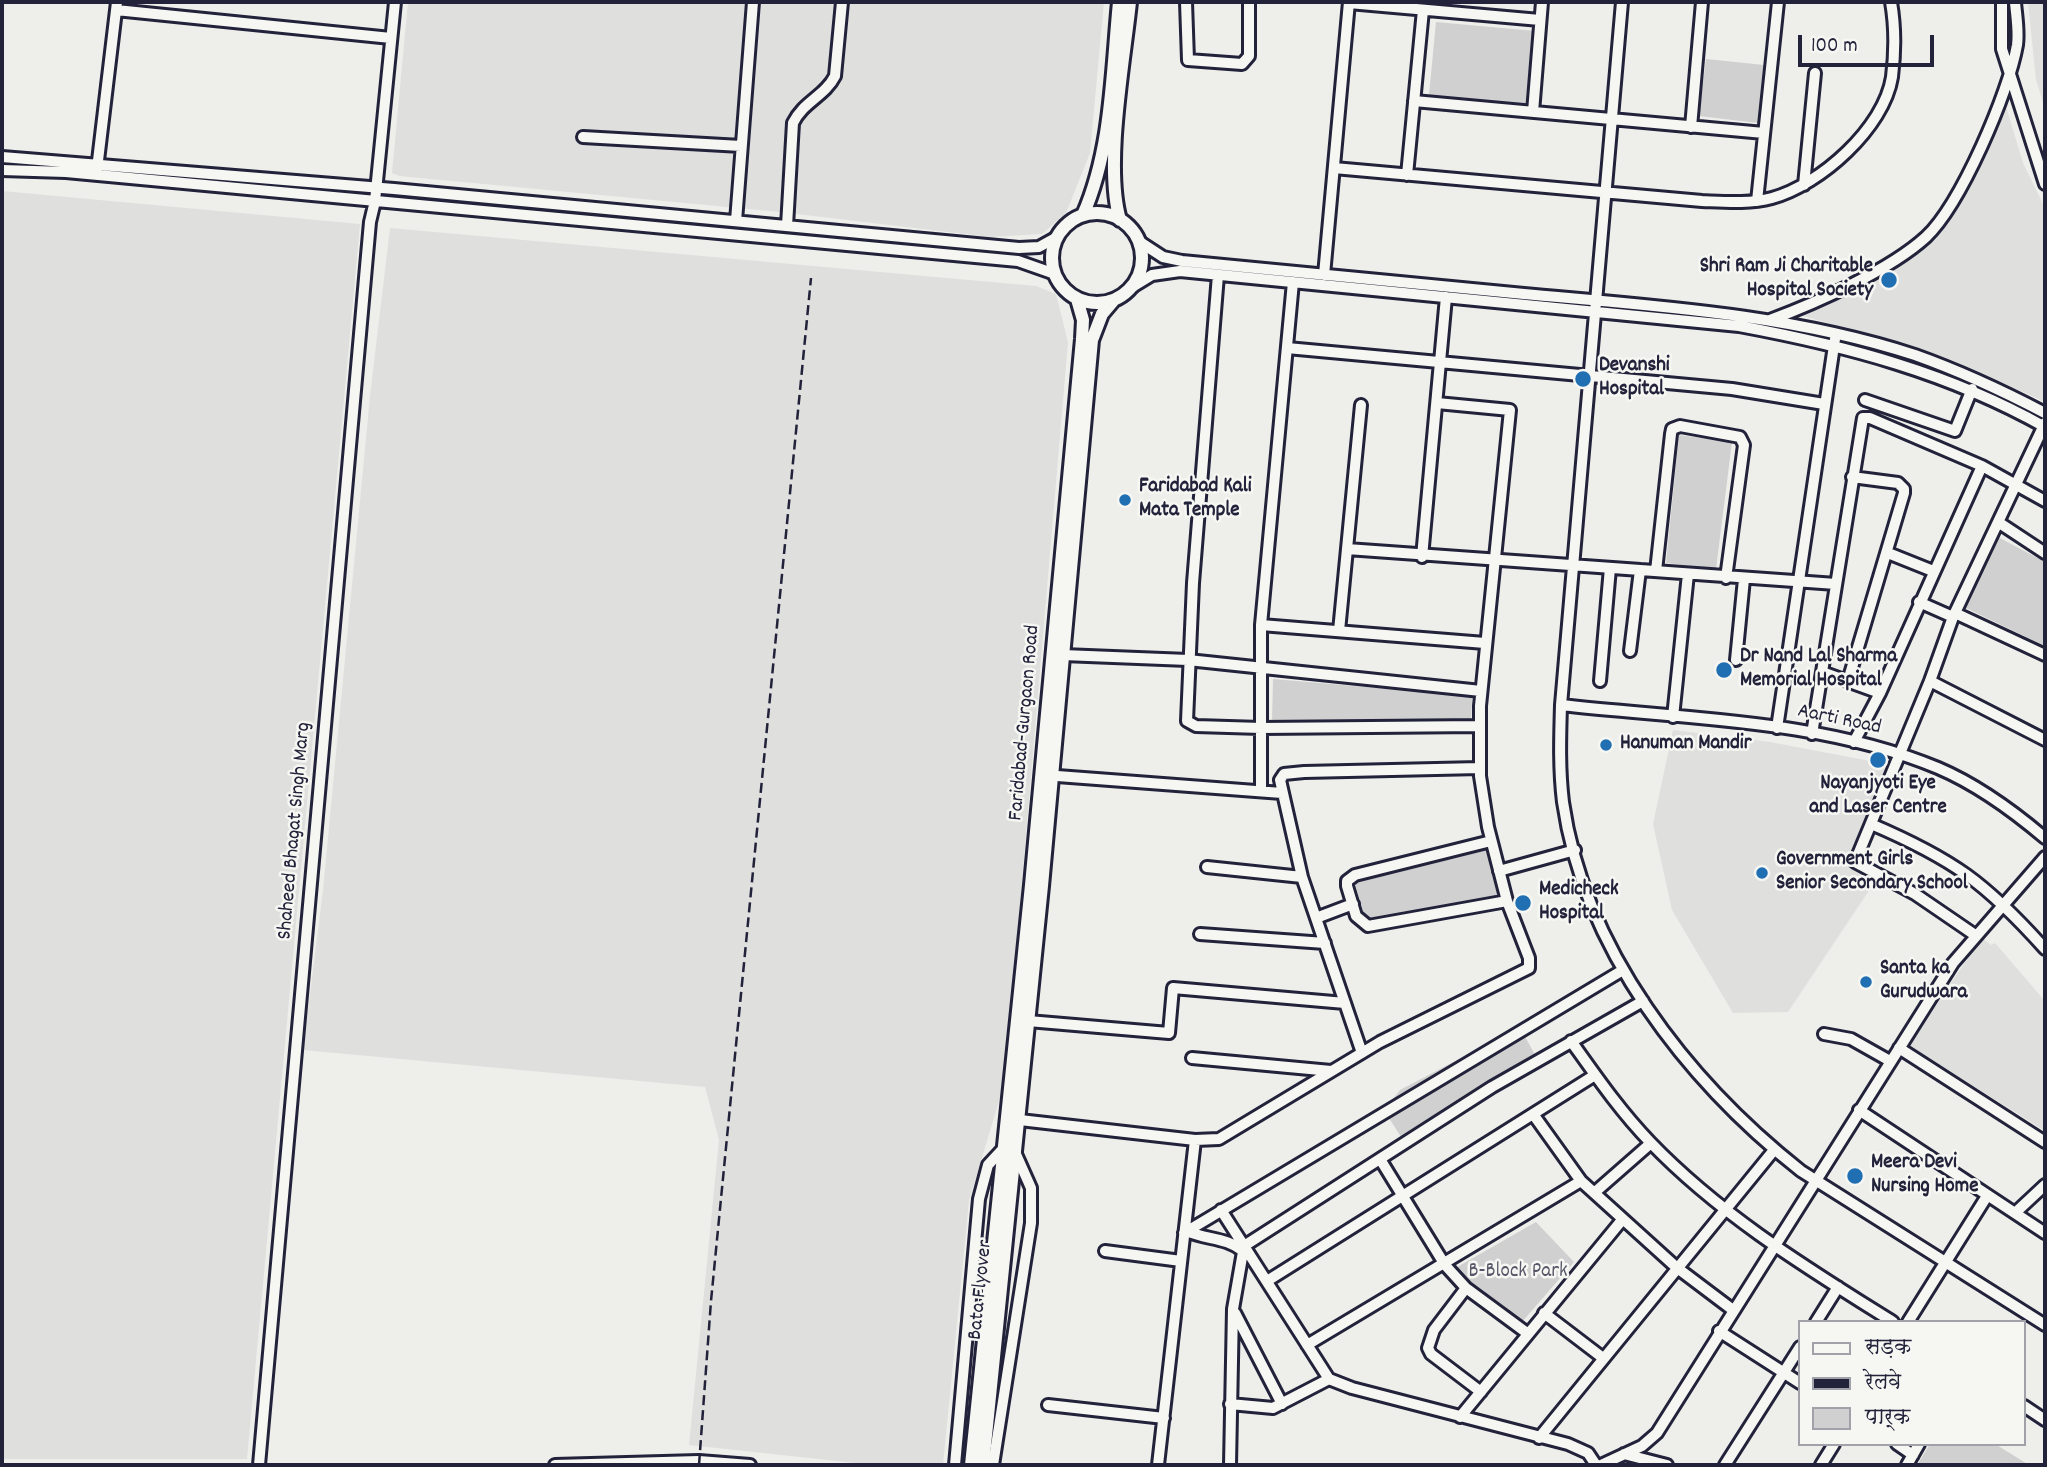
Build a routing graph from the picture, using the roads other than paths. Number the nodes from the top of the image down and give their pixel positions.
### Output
1 (395, 2) edge
2 (753, 2) edge
3 (842, 2) edge
4 (1119, 2) edge
5 (1130, 2) edge
6 (1186, 2) edge
7 (1249, 2) edge
8 (1349, 2) edge
9 (1542, 2) edge
10 (1622, 2) edge
11 (1703, 2) edge
12 (1778, 2) edge
13 (1891, 2) edge
14 (2002, 2) edge
15 (2015, 2) edge
16 (117, 6) edge
17 (1462, 8) edge
18 (1423, 10) junction
19 (1541, 20) junction
20 (391, 38) junction
21 (2008, 71) junction
22 (1815, 72) dead end
23 (1414, 101) junction
24 (1533, 112) junction
25 (1611, 119) junction
26 (1691, 127) junction
27 (1764, 133) junction
28 (583, 137) dead end
29 (741, 146) junction
30 (2, 157) edge
31 (98, 163) junction
32 (1334, 167) junction
33 (2, 170) edge
34 (97, 175) junction
35 (1407, 175) junction
36 (2045, 184) edge
37 (1804, 186) junction
38 (376, 187) junction
39 (1606, 194) junction
40 (375, 201) junction
41 (1757, 201) junction
42 (1083, 215) junction
43 (1120, 220) junction
44 (736, 222) junction
45 (787, 226) junction
46 (1057, 237) junction
47 (1140, 243) junction
48 (1055, 274) junction
49 (1218, 275) junction
50 (1324, 275) junction
51 (1293, 282) junction
52 (1129, 289) junction
53 (1447, 297) junction
54 (1077, 299) junction
55 (1113, 301) junction
56 (1597, 306) junction
57 (1768, 321) junction
58 (1751, 328) junction
59 (1835, 340) junction
60 (1287, 348) junction
61 (1441, 361) junction
62 (1591, 375) junction
63 (1972, 389) junction
64 (1865, 400) dead end
65 (1437, 403) junction
66 (1824, 404) junction
67 (1360, 405) dead end
68 (2045, 413) edge
69 (2045, 425) edge
70 (1982, 466) junction
71 (1852, 477) junction
72 (2016, 482) junction
73 (2045, 500) edge
74 (1998, 522) junction
75 (1346, 550) junction
76 (1888, 553) junction
77 (2045, 553) edge
78 (1422, 557) junction
79 (1494, 562) junction
80 (1573, 566) junction
81 (1610, 568) junction
82 (1640, 570) junction
83 (1656, 571) junction
84 (1933, 571) junction
85 (1688, 574) junction
86 (1726, 578) junction
87 (1744, 579) junction
88 (1800, 581) junction
89 (1836, 584) junction
90 (1919, 602) junction
91 (1954, 615) junction
92 (1261, 625) junction
93 (1339, 631) junction
94 (1485, 643) junction
95 (1630, 651) dead end
96 (1063, 654) junction
97 (2045, 655) edge
98 (1188, 660) junction
99 (1736, 660) dead end
100 (1261, 670) junction
101 (1822, 672) junction
102 (1600, 681) dead end
103 (1847, 681) junction
104 (1930, 681) junction
105 (1481, 691) junction
106 (1880, 692) junction
107 (1561, 705) junction
108 (1673, 718) junction
109 (1480, 726) junction
110 (1777, 728) junction
111 (1261, 729) junction
112 (1812, 734) junction
113 (2045, 740) edge
114 (1854, 742) junction
115 (1898, 755) junction
116 (1480, 768) junction
117 (1046, 775) junction
118 (1261, 791) junction
119 (1282, 793) junction
120 (1871, 824) junction
121 (2045, 838) edge
122 (1491, 841) junction
123 (1575, 850) junction
124 (2045, 857) edge
125 (1207, 867) dead end
126 (1499, 871) junction
127 (1303, 877) junction
128 (1507, 901) junction
129 (2004, 902) junction
130 (1353, 904) junction
131 (1316, 918) junction
132 (1200, 934) dead end
133 (1975, 935) junction
134 (1325, 943) junction
135 (2045, 949) edge
136 (1623, 970) junction
137 (1643, 1001) junction
138 (1345, 1003) junction
139 (1028, 1021) junction
140 (1824, 1034) dead end
141 (1571, 1041) junction
142 (1899, 1048) junction
143 (1362, 1053) junction
144 (1192, 1058) dead end
145 (1890, 1061) junction
146 (1331, 1071) junction
147 (1595, 1075) junction
148 (1859, 1110) junction
149 (1533, 1114) junction
150 (1005, 1118) junction
151 (1018, 1119) junction
152 (1195, 1140) junction
153 (2045, 1142) edge
154 (1651, 1143) junction
155 (1774, 1150) junction
156 (1001, 1151) junction
157 (1015, 1152) junction
158 (1380, 1159) junction
159 (1816, 1179) junction
160 (1581, 1181) junction
161 (2045, 1185) edge
162 (1594, 1194) junction
163 (1403, 1195) junction
164 (1987, 1196) junction
165 (1221, 1210) junction
166 (1726, 1210) junction
167 (2015, 1213) junction
168 (1622, 1220) junction
169 (1002, 1224) junction
170 (1186, 1232) junction
171 (2045, 1233) edge
172 (1774, 1245) junction
173 (1243, 1248) junction
174 (1105, 1251) dead end
175 (1181, 1261) junction
176 (1945, 1261) junction
177 (1446, 1265) junction
178 (1676, 1267) junction
179 (1266, 1281) junction
180 (1838, 1287) junction
181 (1465, 1288) junction
182 (1233, 1310) junction
183 (1733, 1310) junction
184 (1544, 1313) junction
185 (1817, 1320) edge
186 (1890, 1320) edge
187 (1909, 1320) edge
188 (2045, 1325) edge
189 (1719, 1331) junction
190 (1527, 1333) junction
191 (1307, 1345) junction
192 (1798, 1350) edge
193 (1603, 1358) junction
194 (1784, 1373) junction
195 (1329, 1379) junction
196 (1798, 1382) edge
197 (1480, 1392) junction
198 (1230, 1404) junction
199 (1282, 1404) junction
200 (1048, 1405) dead end
201 (2026, 1407) edge
202 (1461, 1417) junction
203 (1164, 1418) junction
204 (2045, 1420) edge
205 (1538, 1437) junction
206 (1833, 1446) edge
207 (1916, 1449) edge
208 (1624, 1454) junction
209 (259, 1465) edge
210 (555, 1465) edge
211 (750, 1465) edge
212 (955, 1465) edge
213 (971, 1465) edge
214 (983, 1465) edge
215 (993, 1465) edge
216 (1158, 1465) edge
217 (1230, 1465) edge
218 (1598, 1465) edge
219 (1667, 1465) edge
220 (1726, 1465) edge
221 (1821, 1465) edge
222 (1907, 1465) edge

1 - 20 street, Shaheed Bhagat Singh Marg
2 - 29 street
3 - 45 street
4 - 42 main road
5 - 43 main road
6 - 7 street
8 - 18 street
8 - 32 street
9 - 19 street
10 - 25 street
11 - 26 street
12 - 27 street
13 - 37 street
14 - 21 street
15 - 21 street
16 - 20 street
16 - 31 street
17 - 18 street
17 - 19 street
18 - 23 street
19 - 24 street
20 - 38 street, Shaheed Bhagat Singh Marg
21 - 36 street
21 - 57 street
22 - 37 street
23 - 24 street
23 - 35 street
24 - 25 street
25 - 26 street
25 - 39 street
26 - 27 street
27 - 41 street
28 - 29 street
29 - 44 street
30 - 31 street
31 - 34 street
31 - 38 street
32 - 35 street
32 - 50 street
33 - 34 street
34 - 40 street
35 - 39 street
37 - 41 street
38 - 40 street, Shaheed Bhagat Singh Marg
38 - 44 street
39 - 41 street
39 - 56 street
40 - 48 street
40 - 209 street, Shaheed Bhagat Singh Marg
42 - 43 main road
42 - 46 main road
43 - 47 main road
44 - 45 street
45 - 46 street
46 - 48 main road
47 - 50 street
47 - 52 main road
48 - 54 main road
49 - 51 street
49 - 52 street
49 - 98 street
50 - 56 street
51 - 53 street
51 - 60 street
52 - 55 main road
53 - 56 street
53 - 61 street
54 - 55 main road
54 - 117 main road, Faridabad-Gurgaon Road
55 - 96 main road, Faridabad-Gurgaon Road
56 - 57 street
56 - 58 street
56 - 62 street
57 - 58 street
57 - 59 street
58 - 59 street
59 - 63 street
59 - 66 street
59 - 68 street
60 - 61 street
60 - 92 street
61 - 62 street
61 - 65 street
62 - 66 street
62 - 80 street
63 - 64 street
63 - 69 street
65 - 78 street
65 - 79 street
66 - 88 street
67 - 75 street
69 - 72 street
70 - 71 street
70 - 72 street
70 - 84 street
71 - 76 street
71 - 89 street
72 - 73 street
72 - 74 street
74 - 77 street
74 - 91 street
75 - 78 street
75 - 93 street
76 - 84 street
76 - 103 street
78 - 79 street
79 - 80 street
79 - 94 street
80 - 81 street
80 - 107 street
81 - 82 street
81 - 102 street
82 - 83 street
82 - 95 street
83 - 85 street
83 - 86 street
84 - 90 street
85 - 86 street
85 - 108 street
86 - 87 street
87 - 88 street
87 - 99 street
88 - 89 street
88 - 110 street
89 - 101 street
90 - 91 street
90 - 106 street
91 - 97 street
91 - 104 street
92 - 93 street
92 - 100 street
93 - 94 street
94 - 105 street
96 - 98 street
96 - 117 main road, Faridabad-Gurgaon Road
98 - 100 street
98 - 111 street
100 - 105 street
100 - 111 street
101 - 103 street
101 - 112 street
103 - 106 street
104 - 113 street
104 - 115 street
105 - 109 street
106 - 114 street
107 - 108 street, Aarti Road
107 - 123 street
108 - 110 street, Aarti Road
109 - 111 street
109 - 116 street
110 - 112 street, Aarti Road
111 - 118 street
112 - 114 street, Aarti Road
114 - 115 street, Aarti Road
115 - 120 street
115 - 121 street, Aarti Road
116 - 119 street
116 - 122 street
117 - 118 street
117 - 139 main road, Faridabad-Gurgaon Road
117 - 150 main road, Faridabad-Gurgaon Road
118 - 119 street
119 - 127 street
120 - 129 street
120 - 133 street
122 - 126 street
122 - 130 street
123 - 126 street
123 - 136 street
124 - 129 street
125 - 127 street
126 - 128 street
127 - 131 street
128 - 130 street
128 - 143 street
129 - 133 street
129 - 135 street
130 - 131 street
131 - 134 street
132 - 134 street
133 - 142 street
134 - 138 street
136 - 137 street
136 - 165 street
137 - 141 street
137 - 155 street
138 - 139 street
138 - 143 street
139 - 151 main road, Faridabad-Gurgaon Road
140 - 145 street
141 - 147 street
141 - 158 street
142 - 145 street
142 - 153 street
143 - 146 street
144 - 146 street
145 - 148 street
146 - 152 street
147 - 149 street
147 - 154 street
148 - 159 street
148 - 164 street
149 - 160 street
149 - 163 street
150 - 151 street
150 - 156 main road, Faridabad-Gurgaon Road
151 - 152 street
151 - 157 main road, Bata Flyover
152 - 170 street
154 - 162 street
154 - 166 street
155 - 159 street
155 - 166 street
156 - 169 main road, Bata Flyover
156 - 212 street
157 - 169 main road, Bata Flyover
157 - 215 street
158 - 163 street
158 - 173 street
159 - 172 street
159 - 176 street
160 - 162 street
160 - 177 street
161 - 167 street
162 - 168 street
163 - 177 street
163 - 179 street
164 - 167 street
164 - 176 street
165 - 170 street
165 - 173 street
166 - 172 street
166 - 178 street
167 - 171 street
168 - 178 street
168 - 184 street
169 - 213 main road, Bata Flyover
169 - 214 main road, Bata Flyover
170 - 173 street
170 - 175 street
172 - 180 street
172 - 183 street
173 - 179 street
173 - 182 street
174 - 175 street
175 - 203 street
176 - 187 street
176 - 188 street
177 - 181 street
177 - 191 street
178 - 183 street
178 - 193 street
179 - 191 street
180 - 185 street
180 - 186 street
181 - 190 street
181 - 197 street
182 - 198 street
182 - 199 street
183 - 189 street
184 - 190 street
184 - 193 street
189 - 194 street
189 - 208 street
190 - 197 street
191 - 195 street
192 - 194 street
193 - 205 street
194 - 196 street
194 - 220 street
195 - 199 street
195 - 202 street
197 - 202 street
198 - 199 street
198 - 217 street
200 - 203 street
201 - 204 street
202 - 205 street
203 - 216 street
205 - 218 street
206 - 221 street
207 - 222 street
208 - 218 street
208 - 219 street
210 - 211 street

